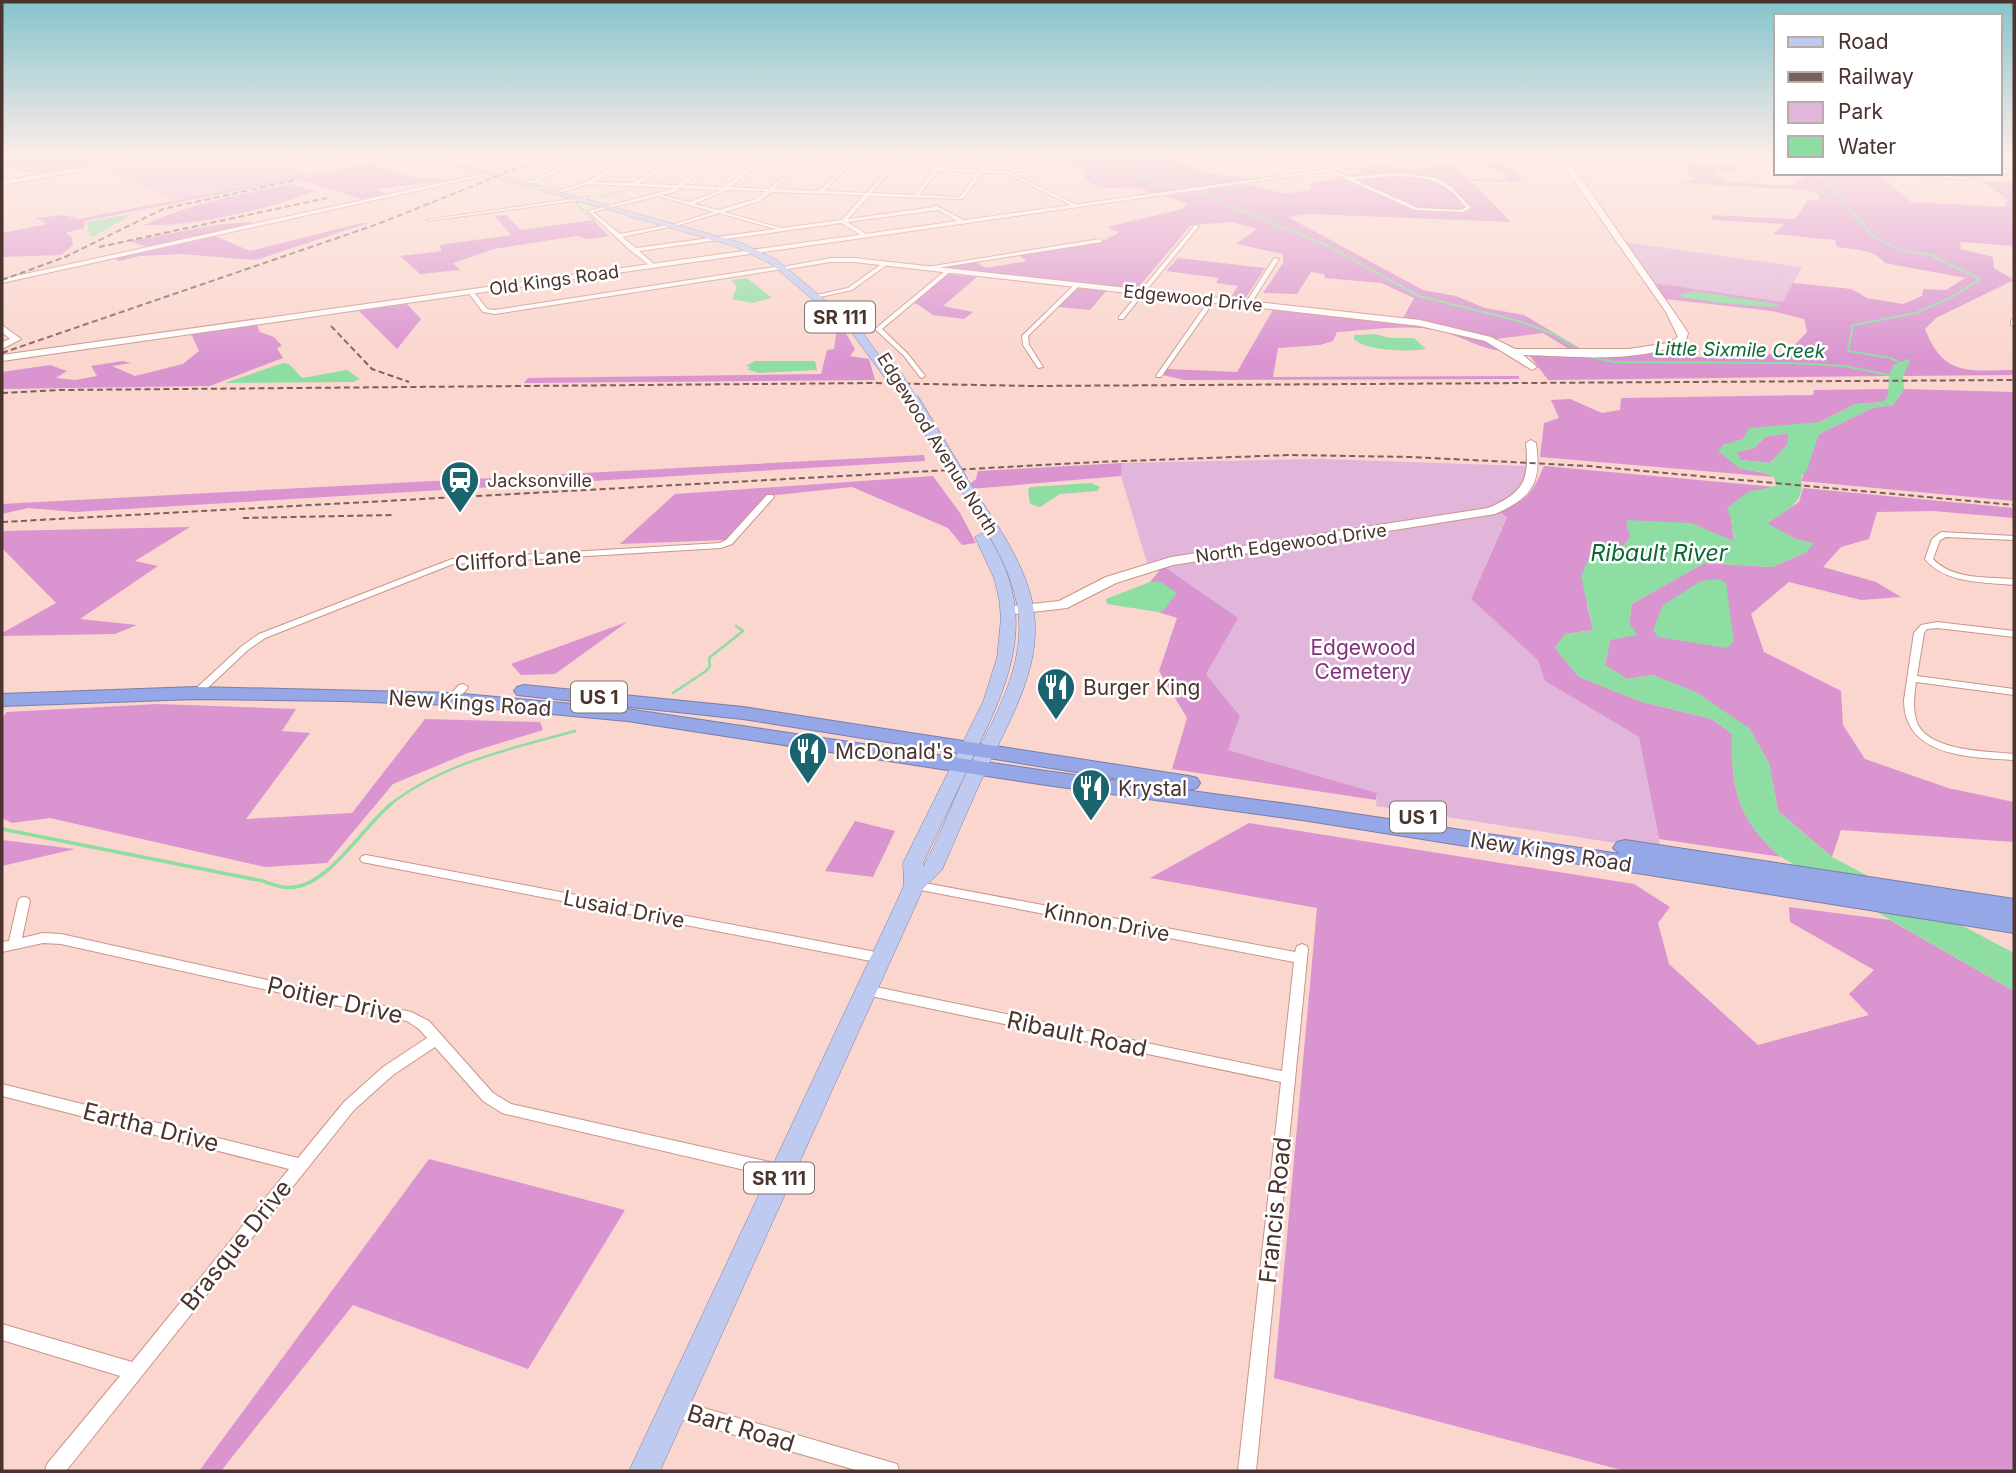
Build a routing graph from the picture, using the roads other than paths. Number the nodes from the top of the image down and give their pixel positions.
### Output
1 (262, 224) edge
2 (604, 224) edge
3 (671, 224) edge
4 (680, 224) edge
5 (762, 224) edge
6 (831, 224) edge
7 (846, 224) edge
8 (951, 224) edge
9 (1609, 224) edge
10 (675, 225) junction
11 (1197, 226) dead end
12 (786, 230) junction
13 (618, 236) junction
14 (866, 236) junction
15 (727, 237) junction
16 (717, 239) junction
17 (1101, 241) dead end
18 (633, 250) junction
19 (760, 251) junction
20 (1276, 260) dead end
21 (885, 264) junction
22 (653, 266) junction
23 (785, 267) junction
24 (924, 268) junction
25 (948, 271) junction
26 (2, 281) edge
27 (1077, 285) junction
28 (471, 292) junction
29 (1142, 292) junction
30 (820, 295) junction
31 (1212, 300) junction
32 (1248, 304) junction
33 (1121, 318) dead end
34 (2014, 320) edge
35 (2014, 325) edge
36 (2, 328) edge
37 (2, 346) edge
38 (1513, 352) junction
39 (2, 358) edge
40 (1040, 367) dead end
41 (1532, 367) dead end
42 (922, 376) dead end
43 (1159, 376) dead end
44 (1531, 443) dead end
45 (770, 497) dead end
46 (2014, 538) edge
47 (2014, 582) edge
48 (1018, 610) junction
49 (2014, 634) edge
50 (1914, 679) junction
51 (203, 687) junction
52 (2, 689) edge
53 (2014, 692) edge
54 (2, 700) edge
55 (2014, 757) edge
56 (972, 758) junction
57 (1575, 848) junction
58 (366, 859) dead end
59 (914, 885) junction
60 (24, 901) dead end
61 (2014, 908) edge
62 (2014, 924) edge
63 (8, 945) edge
64 (1301, 953) joint
65 (881, 958) junction
66 (866, 990) junction
67 (437, 1039) junction
68 (1289, 1078) junction
69 (2, 1090) edge
70 (300, 1165) junction
71 (783, 1172) junction
72 (2, 1332) edge
73 (134, 1371) junction
74 (673, 1408) junction
75 (54, 1471) edge
76 (644, 1471) edge
77 (890, 1471) edge
78 (1247, 1471) edge

1 - 26 street
2 - 13 street
3 - 10 main road, Edgewood Avenue North / SR 111
4 - 10 street
5 - 12 street
6 - 12 street
7 - 14 street
8 - 14 street, Old Kings Road
9 - 38 street
10 - 13 street
10 - 15 main road, Edgewood Avenue North / SR 111
10 - 16 main road, Edgewood Avenue North / SR 111
11 - 29 street
12 - 15 street
13 - 18 street
14 - 19 street, Old Kings Road
15 - 16 street
15 - 19 main road, Edgewood Avenue North / SR 111
16 - 18 street
16 - 19 main road, Edgewood Avenue North / SR 111
17 - 24 street
18 - 22 street
19 - 22 street, Old Kings Road
19 - 23 main road, Edgewood Avenue North / SR 111
20 - 32 street
21 - 23 street, Edgewood Drive
21 - 24 street, Edgewood Drive
21 - 30 street
22 - 28 street, Old Kings Road
23 - 28 street
23 - 30 main road, Edgewood Avenue North / SR 111
24 - 25 street, Edgewood Drive
25 - 27 street, Edgewood Drive
25 - 42 street
27 - 29 street, Edgewood Drive
27 - 40 street
28 - 39 street, Old Kings Road
29 - 31 street, Edgewood Drive
29 - 33 street
30 - 48 main road, Edgewood Avenue North / SR 111
31 - 32 street, Edgewood Drive
31 - 43 street
32 - 38 street, Edgewood Drive
34 - 35 street
36 - 37 street
38 - 41 street, Edgewood Drive
44 - 48 street, North Edgewood Drive
45 - 51 street, Clifford Lane
46 - 47 street
48 - 56 main road, Edgewood Avenue North / SR 111
49 - 50 street
50 - 53 street
50 - 55 street
51 - 52 highway, New Kings Road / US 1
51 - 54 highway, New Kings Road / US 1
51 - 56 highway, New Kings Road / US 1
56 - 57 highway, New Kings Road / US 1
56 - 59 main road, SR 111
57 - 61 highway, New Kings Road / US 1
57 - 62 highway, New Kings Road / US 1
58 - 65 street, Lusaid Drive
59 - 64 street, Kinnon Drive
59 - 65 main road, SR 111
60 - 63 street
63 - 67 street, Poitier Drive
64 - 68 street, Francis Road
65 - 66 main road, SR 111
66 - 68 street, Ribault Road
66 - 71 main road, SR 111
67 - 70 street, Brasque Drive
67 - 71 street, Poitier Drive
68 - 78 street, Francis Road
69 - 70 street, Eartha Drive
70 - 73 street, Brasque Drive
71 - 74 main road, SR 111
72 - 73 street
73 - 75 street, Brasque Drive
74 - 76 main road, SR 111
74 - 77 street, Bart Road

